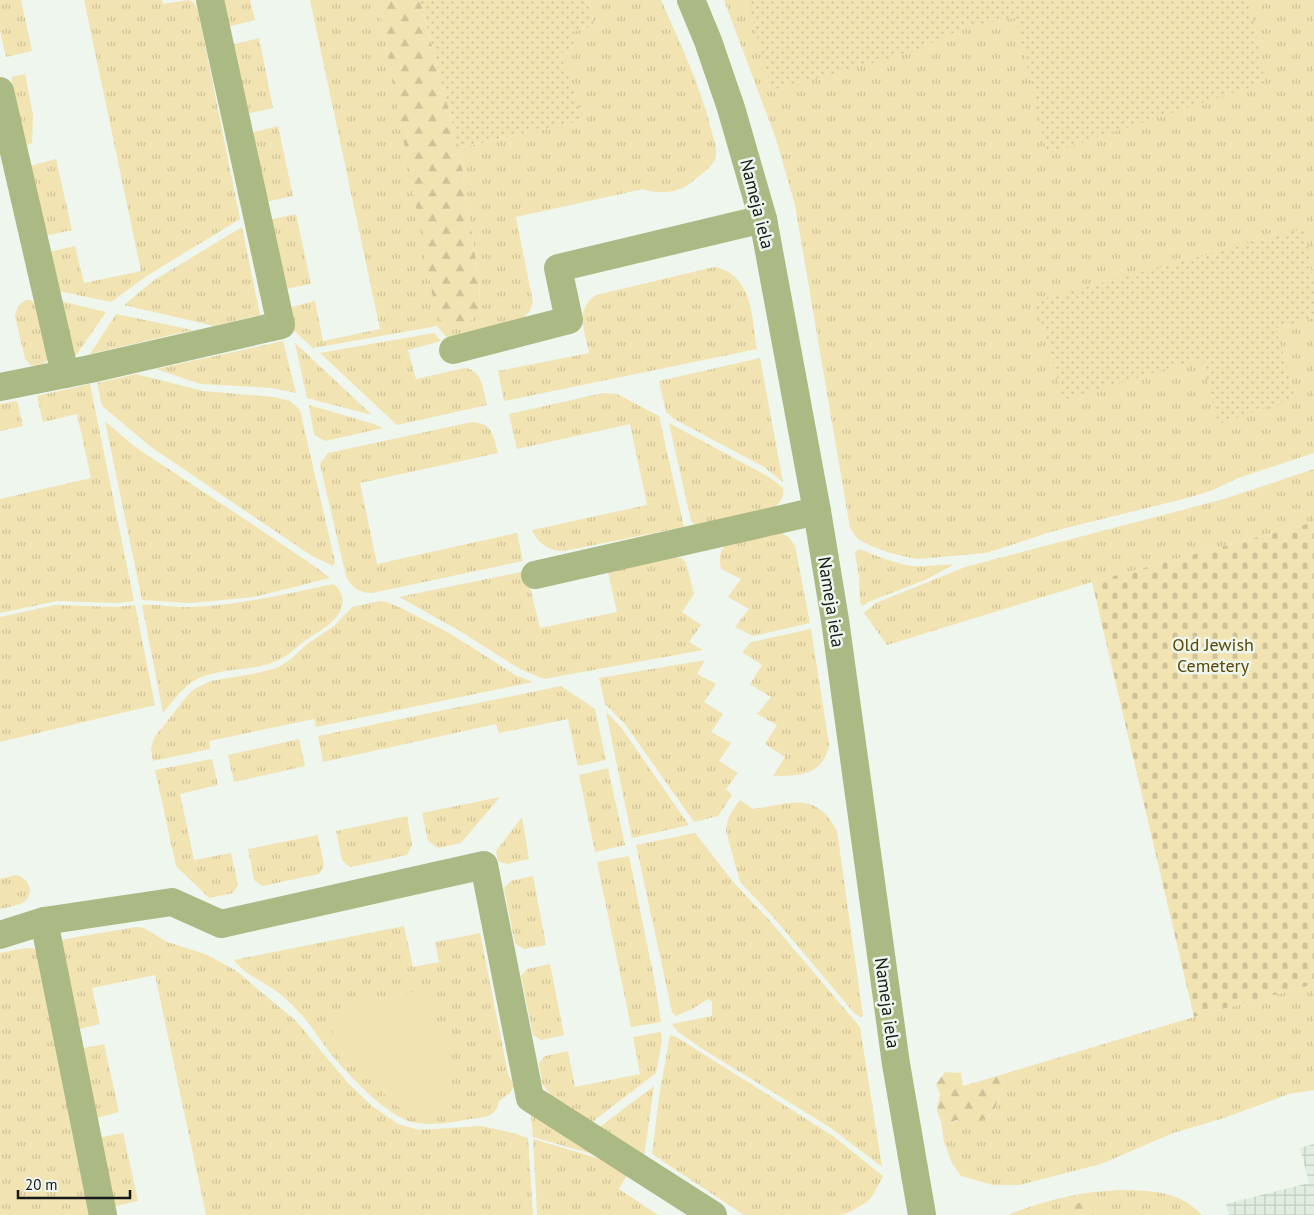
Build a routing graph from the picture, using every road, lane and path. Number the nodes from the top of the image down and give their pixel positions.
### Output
1 (210, 0) edge
2 (691, 0) edge
3 (0, 91) edge
4 (762, 219) junction
5 (453, 350) dead end
6 (65, 374) junction
7 (0, 387) edge
8 (817, 510) junction
9 (535, 575) dead end
10 (44, 921) junction
11 (0, 935) edge
12 (103, 1215) edge
13 (714, 1215) edge
14 (922, 1215) edge

1 - 6 street
2 - 4 street, Nameja iela
3 - 6 street
4 - 5 street
4 - 8 street, Nameja iela
6 - 7 street
8 - 9 street
8 - 14 street, Nameja iela
10 - 11 street
10 - 12 street
10 - 13 street

